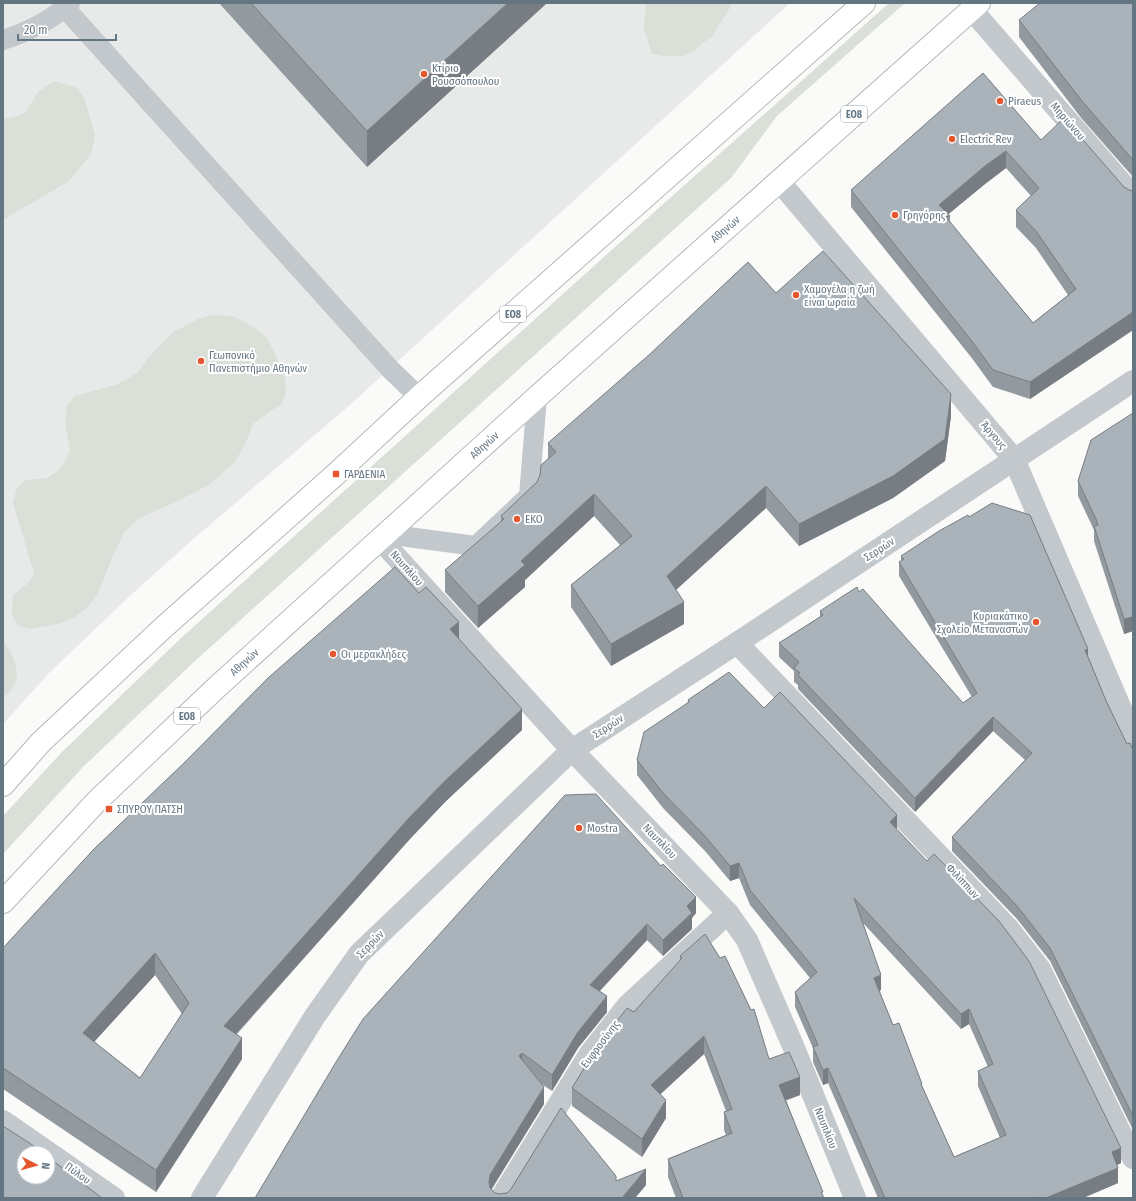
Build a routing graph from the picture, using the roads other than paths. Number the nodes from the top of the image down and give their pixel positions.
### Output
1 (864, 3) edge
2 (68, 5) edge
3 (975, 6) edge
4 (3, 40) edge
5 (779, 181) junction
6 (1133, 196) edge
7 (1133, 380) edge
8 (420, 397) junction
9 (537, 397) junction
10 (1014, 459) junction
11 (382, 537) junction
12 (737, 643) junction
13 (1125, 696) edge
14 (1133, 737) edge
15 (572, 750) junction
16 (3, 785) edge
17 (3, 902) edge
18 (728, 913) junction
19 (3, 1121) edge
20 (1133, 1158) edge
21 (114, 1198) edge
22 (202, 1198) edge
23 (501, 1198) edge
24 (855, 1198) edge

1 - 8 highway, ΕΟ8
2 - 4 lane
2 - 8 lane
3 - 5 highway, Αθηνών / ΕΟ8
3 - 6 street, Μηριώνου
5 - 9 highway, Αθηνών / ΕΟ8
5 - 10 street, Άργους
7 - 10 street, Σερρών
8 - 16 highway, ΕΟ8
9 - 11 highway, Αθηνών / ΕΟ8
9 - 11 lane
10 - 12 street, Σερρών
10 - 13 street, Άργους
11 - 15 street, Ναυπλίου
11 - 17 highway, Αθηνών / ΕΟ8
12 - 15 street, Σερρών
12 - 20 street, Φιλίππων
13 - 14 street, Άργους
15 - 18 street, Ναυπλίου
15 - 22 street, Σερρών
18 - 23 street, Ευφροσύνης
18 - 24 street, Ναυπλίου
19 - 21 street, Πύλου

